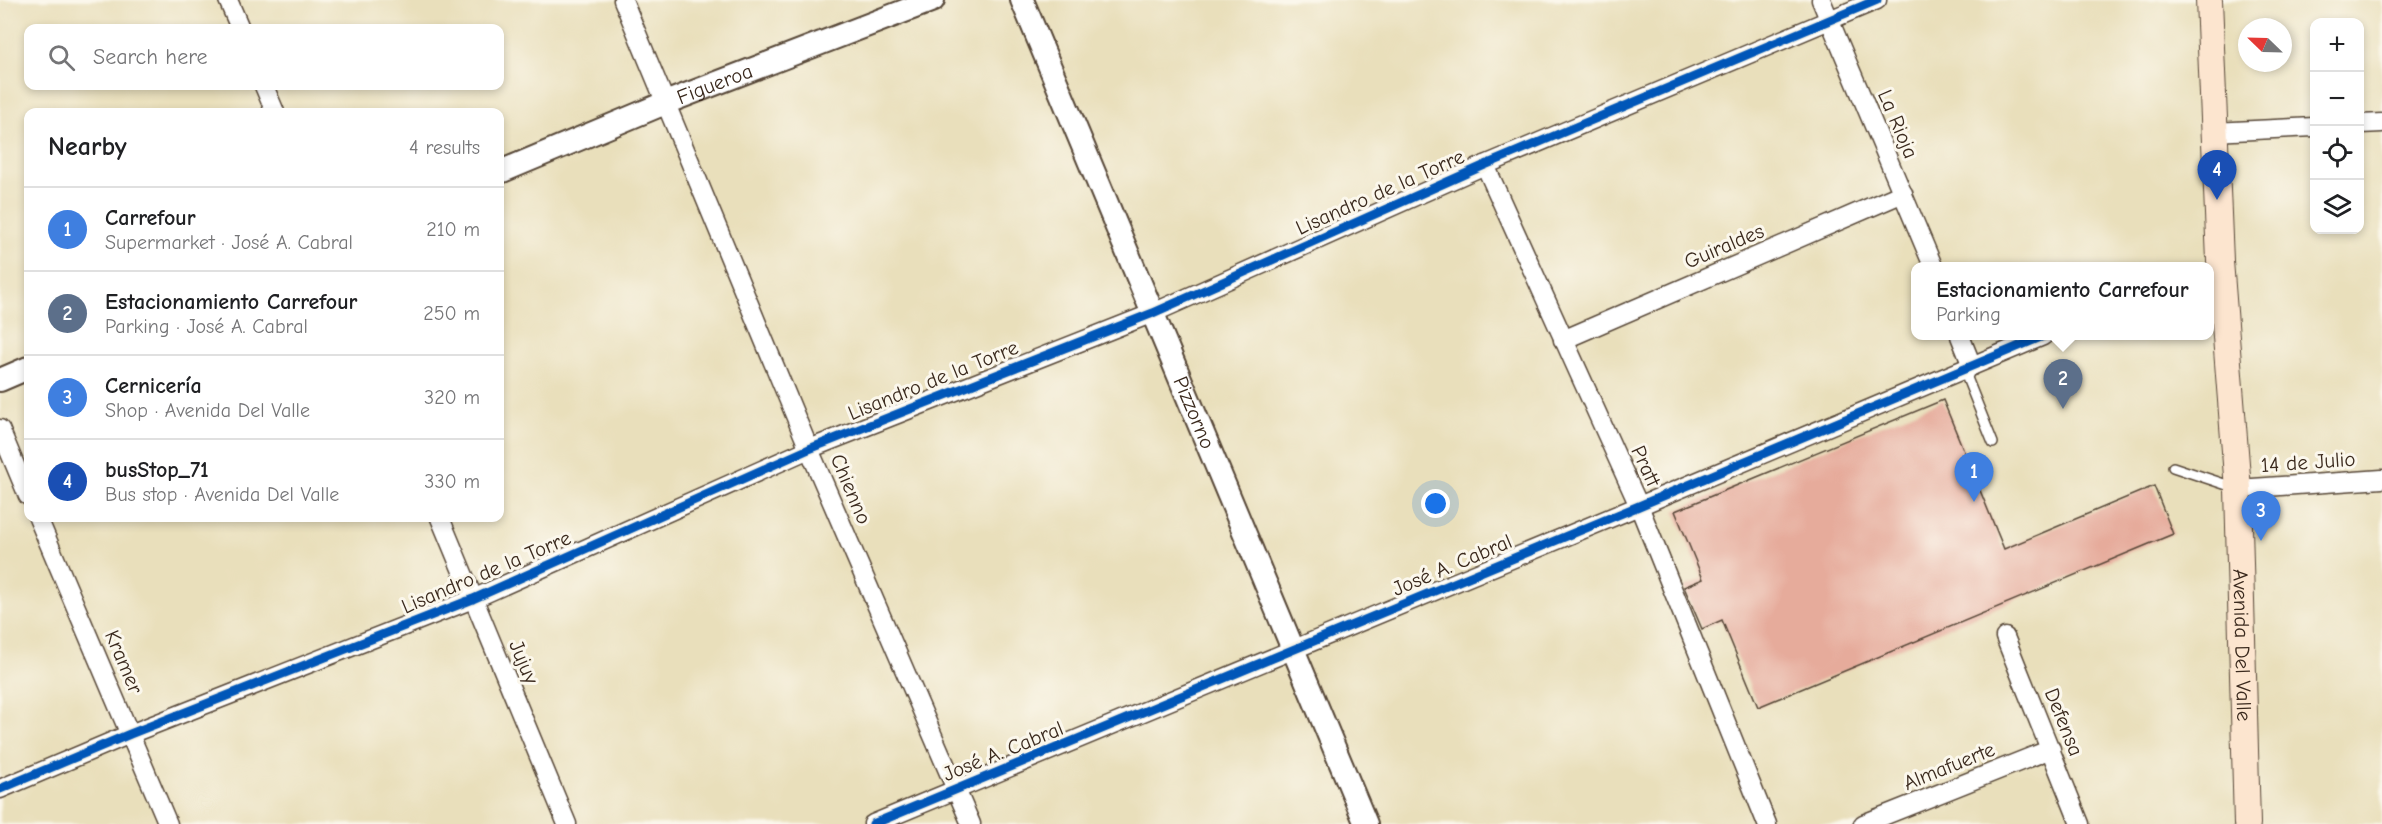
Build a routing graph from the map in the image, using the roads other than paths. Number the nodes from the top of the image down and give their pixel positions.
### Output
1 (228, 0) edge
2 (623, 0) edge
3 (933, 0) edge
4 (1022, 0) edge
5 (1821, 0) edge
6 (1877, 0) edge
7 (2209, 0) edge
8 (1829, 20) junction
9 (238, 24) edge
10 (266, 90) edge
11 (666, 103) junction
12 (273, 108) edge
13 (2382, 123) edge
14 (2364, 124) edge
15 (2310, 127) edge
16 (2213, 132) junction
17 (1485, 165) junction
18 (504, 170) edge
19 (1903, 193) junction
20 (1931, 262) edge
21 (2213, 262) edge
22 (2214, 273) edge
23 (1153, 313) junction
24 (1563, 340) junction
25 (1962, 340) edge
26 (2034, 340) edge
27 (1972, 366) junction
28 (24, 370) edge
29 (0, 380) edge
30 (0, 429) edge
31 (1993, 443) dead end
32 (809, 449) junction
33 (2173, 467) dead end
34 (2382, 479) edge
35 (24, 486) edge
36 (2238, 489) junction
37 (1639, 506) junction
38 (40, 522) edge
39 (442, 522) edge
40 (473, 599) junction
41 (2005, 638) dead end
42 (1293, 650) junction
43 (130, 734) junction
44 (2051, 749) junction
45 (0, 789) edge
46 (956, 789) junction
47 (168, 824) edge
48 (567, 824) edge
49 (873, 824) edge
50 (970, 824) edge
51 (1366, 824) edge
52 (1767, 824) edge
53 (1863, 824) edge
54 (2080, 824) edge
55 (2247, 824) edge

1 - 9 street
2 - 11 street, Chienno
3 - 11 street, Figueroa
4 - 23 street, Pizzorno
5 - 8 street, La Rioja
6 - 8 street, Lisandro de la Torre
7 - 16 main road, Avenida Del Valle
8 - 17 street, Lisandro de la Torre
8 - 19 street, La Rioja
10 - 12 street
11 - 18 street, Figueroa
11 - 32 street, Chienno
13 - 14 street
15 - 16 street
16 - 21 main road, Avenida Del Valle
17 - 23 street, Lisandro de la Torre
17 - 24 street, Pratt
19 - 20 street, La Rioja
19 - 24 street, Guiraldes
22 - 36 main road, Avenida Del Valle
23 - 32 street, Lisandro de la Torre
23 - 42 street, Pizzorno
24 - 37 street, Pratt
25 - 27 street
26 - 27 street, José A. Cabral
27 - 31 lane
27 - 37 street, José A. Cabral
28 - 29 street
30 - 35 street
32 - 40 street, Lisandro de la Torre
32 - 46 street, Chienno
33 - 36 lane
34 - 36 street, 14 de Julio
36 - 55 main road, Avenida Del Valle
37 - 42 street, José A. Cabral
37 - 52 street, Pratt
38 - 43 street, Kramer
39 - 40 street, Jujuy
40 - 43 street, Lisandro de la Torre
40 - 48 street, Jujuy
41 - 44 street, Defensa
42 - 46 street, José A. Cabral
42 - 51 street, Pizzorno
43 - 45 street, Lisandro de la Torre
43 - 47 street, Kramer
44 - 53 street, Almafuerte
44 - 54 street, Defensa
46 - 49 street, José A. Cabral
46 - 50 street, Chienno

